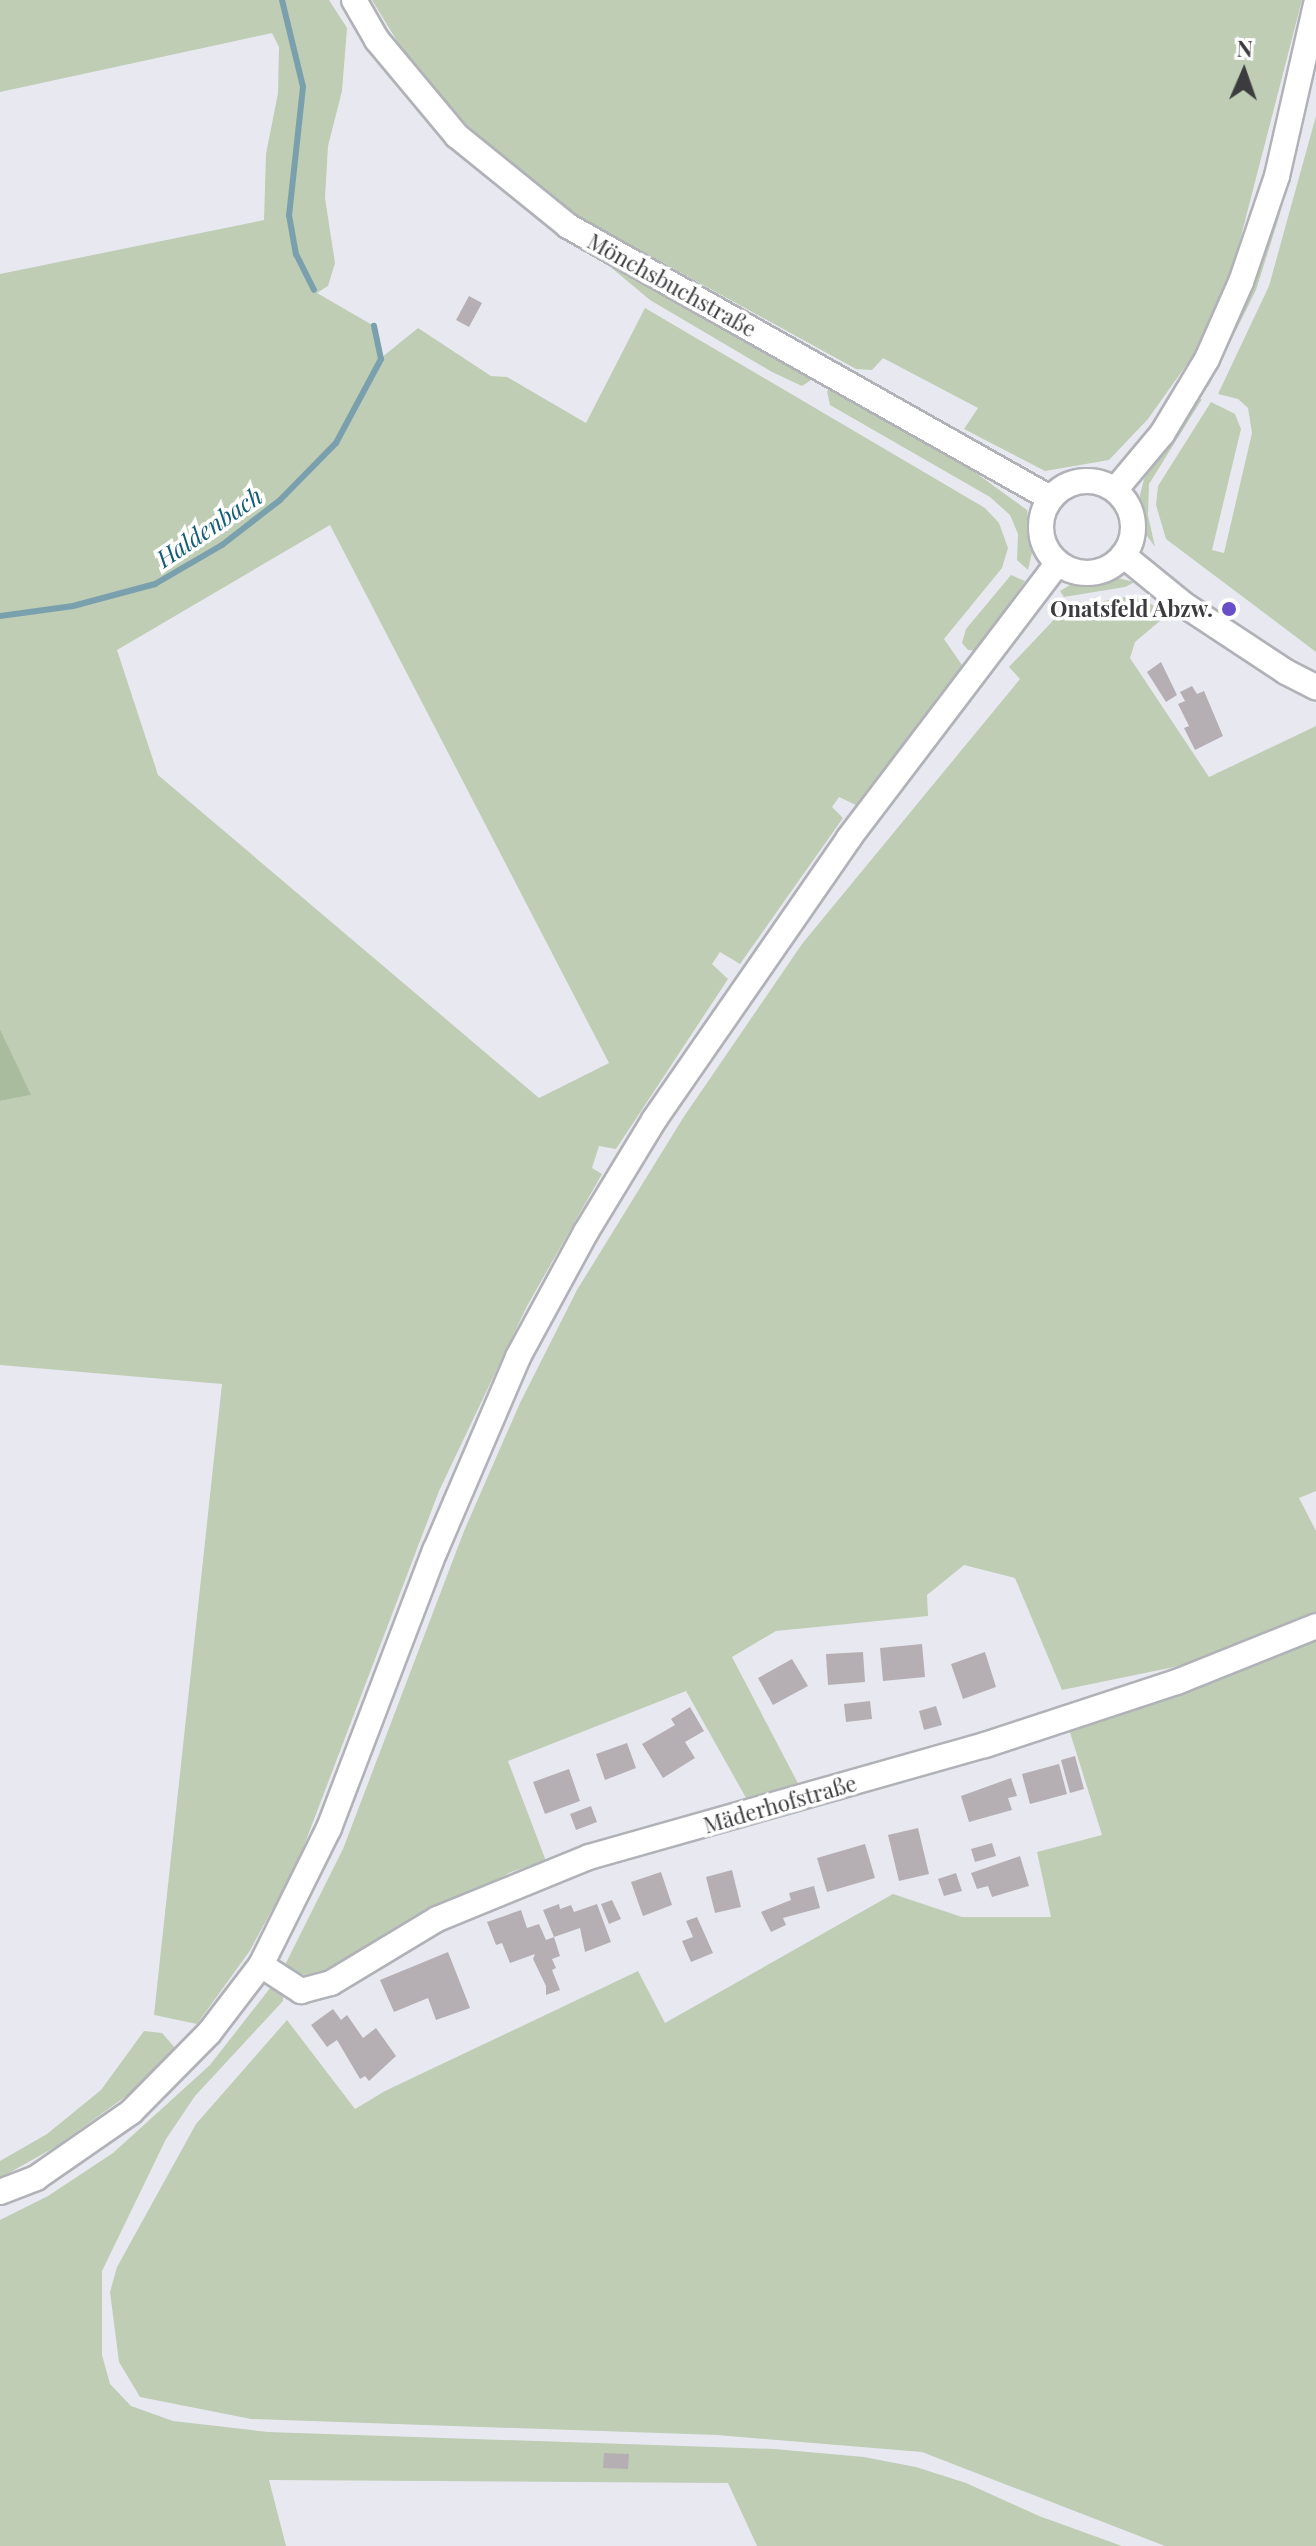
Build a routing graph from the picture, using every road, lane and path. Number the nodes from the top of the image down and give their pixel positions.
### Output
1 (354, 0) edge
2 (1316, 4) edge
3 (1115, 490) junction
4 (1050, 498) junction
5 (1123, 555) junction
6 (1058, 563) junction
7 (1316, 687) edge
8 (1316, 1626) edge
9 (261, 1965) junction
10 (0, 2192) edge

1 - 4 street, Mönchsbuchstraße
2 - 3 street
3 - 4 street
3 - 5 street
4 - 6 street
5 - 6 street
5 - 7 street
6 - 9 street
8 - 9 street, Mäderhofstraße
9 - 10 street

